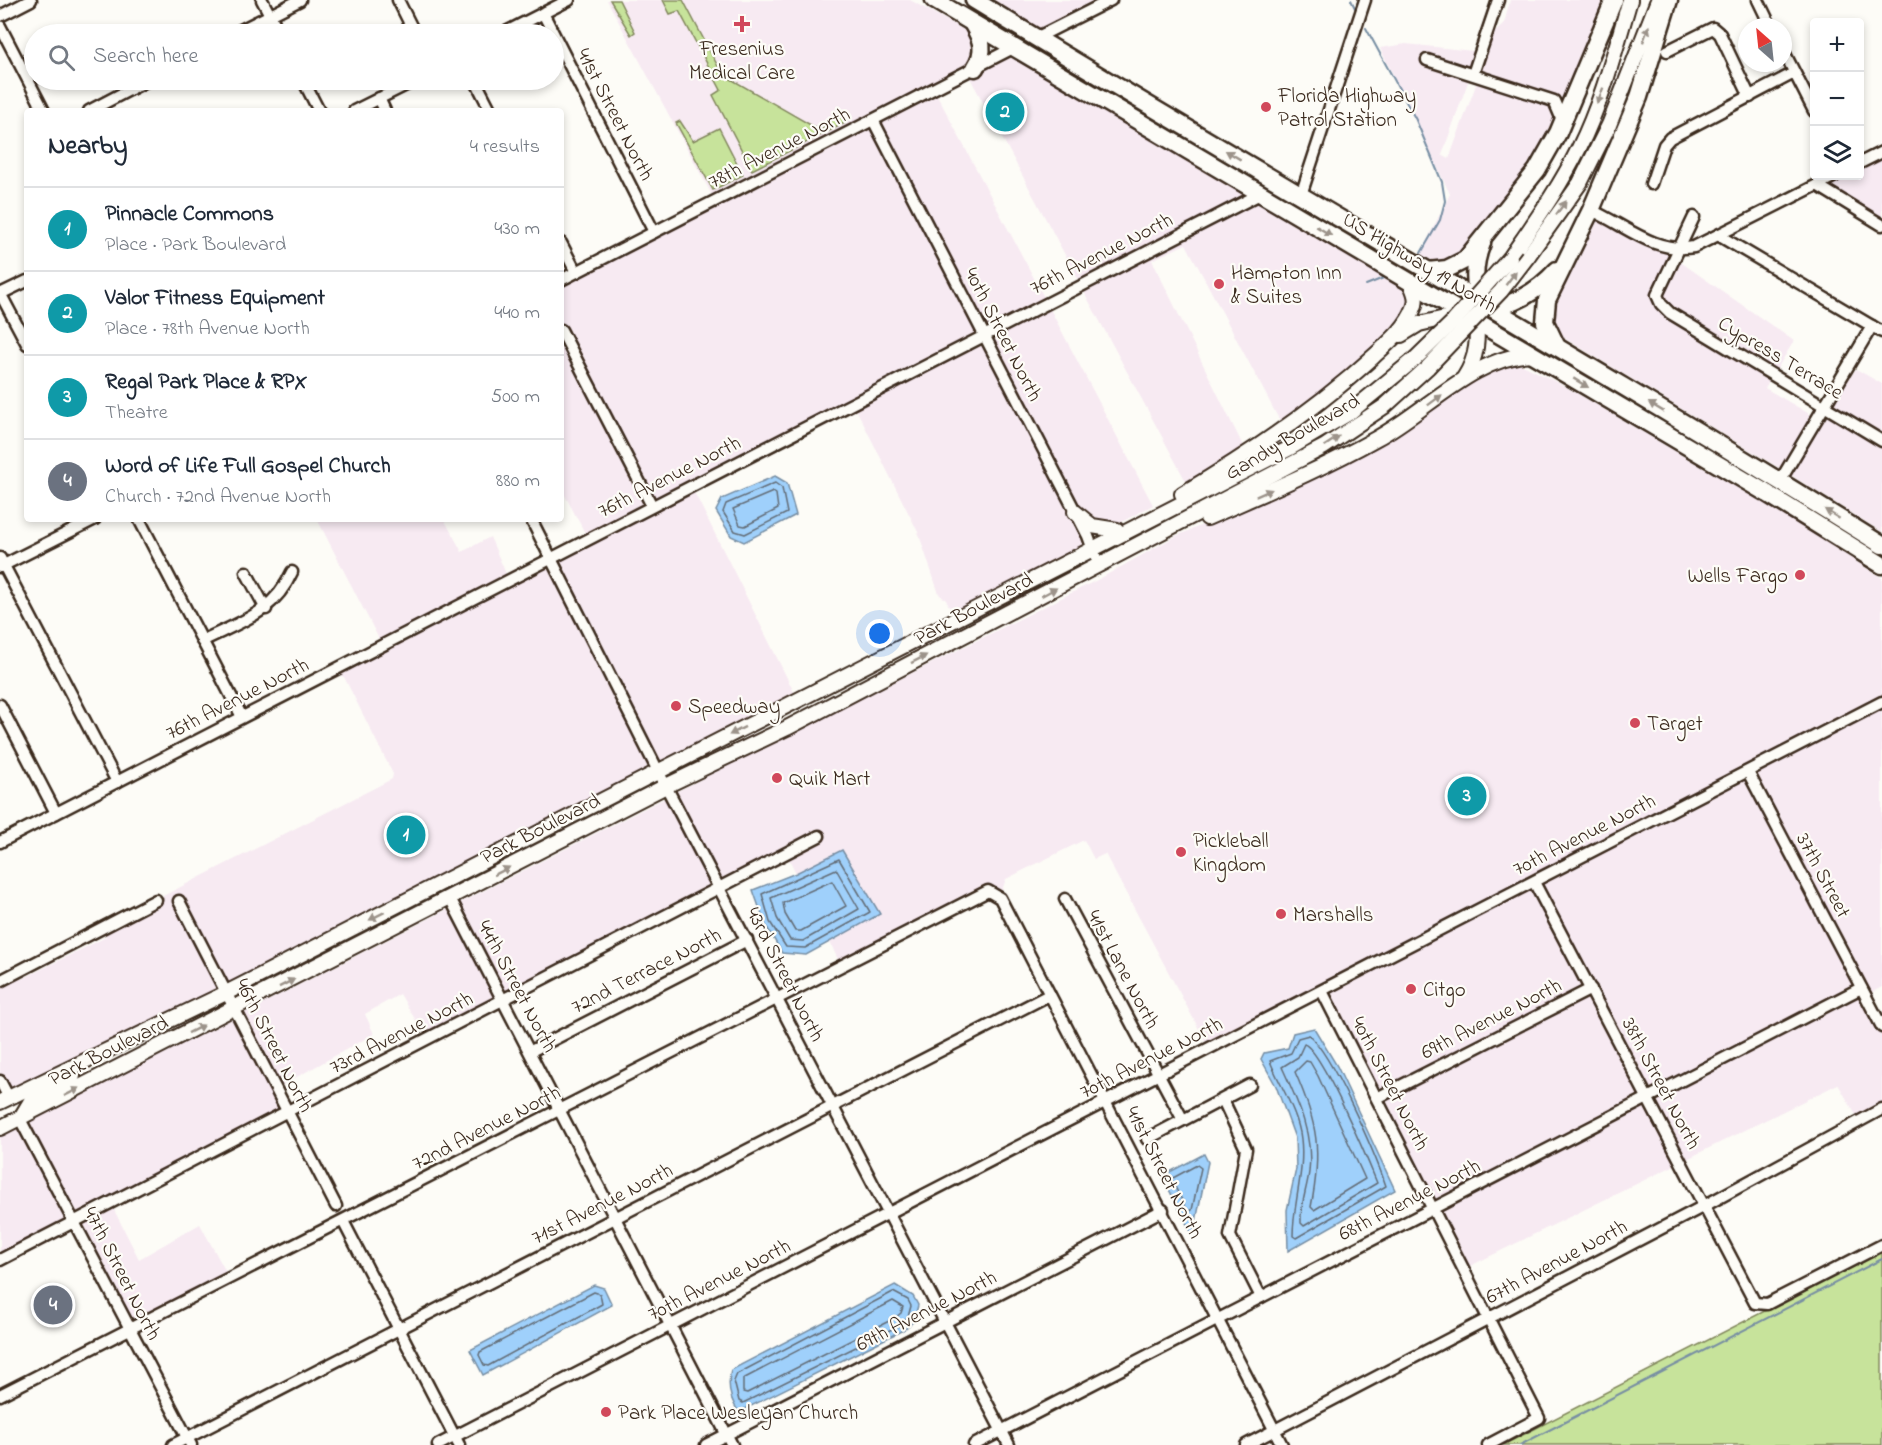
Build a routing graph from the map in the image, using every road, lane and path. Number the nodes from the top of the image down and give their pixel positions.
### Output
1 (31, 0) edge
2 (262, 0) edge
3 (300, 0) edge
4 (398, 0) edge
5 (569, 0) edge
6 (934, 0) edge
7 (974, 0) edge
8 (1111, 0) edge
9 (1365, 0) edge
10 (1498, 0) edge
11 (1614, 0) edge
12 (1630, 0) edge
13 (1658, 0) edge
14 (1669, 0) edge
15 (1758, 0) edge
16 (543, 13) junction
17 (270, 15) junction
18 (0, 16) edge
19 (1767, 18) edge
20 (252, 24) edge
21 (275, 24) edge
22 (410, 24) edge
23 (522, 24) edge
24 (549, 24) edge
25 (0, 26) edge
26 (978, 26) junction
27 (1036, 38) junction
28 (1015, 47) junction
29 (1667, 51) dead end
30 (564, 54) edge
31 (1427, 60) dead end
32 (975, 68) junction
33 (1792, 70) edge
34 (24, 72) edge
35 (1473, 74) junction
36 (1794, 74) junction
37 (33, 90) edge
38 (129, 90) edge
39 (308, 90) edge
40 (395, 90) edge
41 (480, 90) edge
42 (1576, 91) junction
43 (1124, 92) junction
44 (1750, 97) junction
45 (379, 98) junction
46 (1554, 101) junction
47 (1810, 102) edge
48 (42, 108) edge
49 (95, 108) edge
50 (317, 108) edge
51 (360, 108) edge
52 (384, 108) edge
53 (489, 108) edge
54 (873, 120) junction
55 (1563, 122) junction
56 (1882, 152) edge
57 (1864, 161) edge
58 (1827, 180) edge
59 (1651, 184) dead end
60 (1816, 185) junction
61 (1260, 194) junction
62 (1301, 195) junction
63 (1591, 210) junction
64 (1694, 217) dead end
65 (1882, 225) edge
66 (654, 232) junction
67 (1718, 235) junction
68 (1484, 236) junction
69 (564, 249) edge
70 (1680, 250) junction
71 (1566, 261) junction
72 (1428, 271) junction
73 (576, 273) junction
74 (564, 279) edge
75 (24, 282) edge
76 (1410, 282) junction
77 (0, 294) edge
78 (1474, 308) junction
79 (1877, 329) edge
80 (564, 336) edge
81 (983, 336) junction
82 (24, 338) edge
83 (1391, 341) junction
84 (1557, 348) junction
85 (1531, 354) junction
86 (1463, 380) junction
87 (1824, 406) junction
88 (1882, 441) edge
89 (1744, 480) junction
90 (1780, 481) junction
91 (1768, 494) junction
92 (1812, 501) junction
93 (652, 506) junction
94 (1075, 512) junction
95 (89, 522) edge
96 (141, 522) edge
97 (533, 522) edge
98 (1117, 530) junction
99 (1882, 545) edge
100 (1133, 548) junction
101 (1091, 550) junction
102 (551, 558) junction
103 (1, 563) edge
104 (1882, 565) edge
105 (1099, 566) junction
106 (246, 572) dead end
107 (291, 572) dead end
108 (994, 599) junction
109 (266, 609) junction
110 (202, 641) junction
111 (872, 663) junction
112 (883, 678) junction
113 (1882, 702) edge
114 (0, 705) edge
115 (242, 717) junction
116 (787, 728) junction
117 (658, 771) junction
118 (1748, 772) junction
119 (117, 782) junction
120 (666, 786) junction
121 (56, 813) junction
122 (819, 836) dead end
123 (0, 842) edge
124 (479, 863) junction
125 (1534, 882) junction
126 (721, 888) junction
127 (424, 891) junction
128 (988, 891) joint
129 (450, 898) junction
130 (1065, 899) dead end
131 (156, 900) dead end
132 (179, 902) dead end
133 (394, 927) junction
134 (747, 940) junction
135 (0, 981) edge
136 (1862, 988) junction
137 (1591, 989) junction
138 (1322, 991) junction
139 (226, 993) junction
140 (1049, 995) junction
141 (777, 999) junction
142 (504, 1000) junction
143 (235, 1010) junction
144 (1882, 1028) edge
145 (531, 1051) junction
146 (92, 1058) junction
147 (1157, 1075) junction
148 (0, 1081) edge
149 (1250, 1085) dead end
150 (1377, 1098) junction
151 (1648, 1098) junction
152 (4, 1100) edge
153 (1223, 1100) junction
154 (1107, 1101) junction
155 (832, 1105) junction
156 (1882, 1109) edge
157 (561, 1110) junction
158 (0, 1112) edge
159 (287, 1112) junction
160 (20, 1119) junction
161 (1183, 1120) junction
162 (0, 1128) edge
163 (1147, 1139) dead end
164 (336, 1206) dead end
165 (1704, 1206) junction
166 (1434, 1209) junction
167 (1163, 1210) junction
168 (888, 1214) junction
169 (616, 1218) junction
170 (343, 1221) junction
171 (75, 1222) junction
172 (1882, 1245) edge
173 (0, 1260) edge
174 (1261, 1297) junction
175 (1489, 1318) junction
176 (1218, 1319) junction
177 (945, 1322) junction
178 (671, 1325) junction
179 (129, 1328) junction
180 (399, 1329) junction
181 (0, 1395) edge
182 (1275, 1430) junction
183 (1002, 1431) junction
184 (727, 1434) junction
185 (189, 1441) edge
186 (457, 1441) edge
187 (173, 1445) edge
188 (438, 1445) edge
189 (706, 1445) edge
190 (732, 1445) edge
191 (974, 1445) edge
192 (1010, 1445) edge
193 (1246, 1445) edge
194 (1282, 1445) edge
195 (1488, 1445) edge

1 - 18 street
2 - 17 street
3 - 17 street
4 - 22 street
5 - 16 street
6 - 26 highway, US Highway 19 North
7 - 27 highway, US Highway 19 North
8 - 27 street
9 - 62 street
10 - 35 street
11 - 42 highway
12 -> 101 main road, Gandy Boulevard, bridge
100 -> 13 main road, Gandy Boulevard, bridge
14 - 63 highway
15 - 19 street
16 - 23 street
16 - 24 street, 41st Street North
17 - 20 street
17 - 21 street
25 - 34 street
26 - 27 highway
26 - 28 highway, US Highway 19 North
26 - 32 highway
27 - 43 highway, US Highway 19 North
28 - 32 street, 78th Avenue North
28 - 43 highway
28 - 61 highway, US Highway 19 North
29 - 44 street
30 - 66 street, 41st Street North
31 - 35 street
32 - 54 street, 78th Avenue North
33 - 36 street
35 - 46 street
36 - 44 street
36 - 47 street
37 - 48 street
38 - 49 street
39 - 50 street
40 - 45 street
41 - 53 street
42 - 46 street
42 - 55 highway
62 -> 43 highway, US Highway 19 North
44 - 59 street
45 - 51 street
45 - 52 street
46 - 55 street
54 - 66 street, 78th Avenue North
54 - 81 street, 40th Street North
55 - 68 highway
56 - 57 street
58 - 60 street
60 - 65 street
60 - 67 street
61 -> 76 highway, US Highway 19 North
61 - 81 street, 76th Avenue North
62 - 72 highway, US Highway 19 North
63 - 70 street
63 - 71 highway
64 - 70 street
66 - 73 street, 78th Avenue North
67 - 70 street
67 - 79 street
68 - 72 highway
68 - 78 highway
69 - 73 street
70 - 87 street, Cypress Terrace
71 - 78 highway
71 - 84 highway
72 - 78 highway, US Highway 19 North
73 - 74 street, 78th Avenue North
75 - 77 street
76 - 78 highway, US Highway 19 North
76 - 83 main road
77 - 82 street
78 - 83 main road
78 - 84 highway, US Highway 19 North
78 - 85 highway, US Highway 19 North
78 - 86 main road
79 - 87 street
80 - 93 street
81 - 93 street, 76th Avenue North
81 - 94 street, 40th Street North
83 - 98 main road
90 -> 84 highway, US Highway 19 North
85 - 86 main road
85 -> 89 highway, US Highway 19 North
100 -> 86 main road
87 - 88 street, Cypress Terrace
87 - 90 street
89 - 90 highway
89 - 91 highway, US Highway 19 North
90 - 92 highway, US Highway 19 North
91 - 92 highway
91 - 104 highway, US Highway 19 North
99 -> 92 highway, US Highway 19 North
93 - 102 street, 76th Avenue North
94 - 98 main road
94 - 101 street, 40th Street North
95 - 103 street
96 - 110 street
97 - 102 street, 43rd Street North
98 - 101 main road
100 - 105 main road, Gandy Boulevard
101 - 105 street, 40th Street North
101 - 108 main road, Park Boulevard
102 - 115 street, 76th Avenue North
102 - 117 street, 43rd Street North
103 - 119 street
112 -> 105 main road, Park Boulevard
106 - 109 street
107 - 109 street
108 - 111 main road, Park Boulevard
108 - 112 main road
109 - 110 street
110 - 115 street
111 - 116 main road
111 -> 117 main road, Park Boulevard
112 - 116 main road, Park Boulevard
113 - 118 street, 70th Avenue North
114 - 121 street
115 - 119 street, 76th Avenue North
116 - 120 main road, Park Boulevard
117 - 120 street, 43rd Street North
117 - 124 main road, Park Boulevard
118 - 125 street, 70th Avenue North
118 - 136 street, 37th Street
119 - 121 street, 76th Avenue North
120 - 126 street, 43rd Street North
129 -> 120 main road, Park Boulevard
121 - 123 street, 76th Avenue North
122 - 126 street, 73rd Avenue North
124 - 127 main road, Park Boulevard
124 - 129 main road
125 - 137 street, 38th Street North
125 - 138 street, 70th Avenue North
126 - 134 street, 43rd Street North
126 - 142 street, 73rd Avenue North
127 - 133 main road
127 -> 139 main road, Park Boulevard
128 - 140 street, 41st Street North
128 - 141 street, 72nd Avenue North
129 - 133 main road, Park Boulevard
129 - 142 street, 44th Street North
130 - 147 street, 41st Lane North
131 - 135 street
132 - 139 street, 46th Street North
143 -> 133 main road, Park Boulevard
134 - 141 street, 43rd Street North
134 - 145 street, 72nd Terrace North
136 - 144 street, 37th Street
136 - 151 street, 68th Avenue North
137 - 150 street, 69th Avenue North
137 - 151 street, 38th Street North
138 - 147 street, 70th Avenue North
138 - 150 street, 40th Street North
139 - 143 street, 46th Street North
139 - 146 main road, Park Boulevard
140 - 154 street, 41st Street North
140 - 155 street, 71st Avenue North
141 - 155 street, 43rd Street North
141 - 157 street, 72nd Avenue North
142 - 145 street, 44th Street North
142 - 159 street, 73rd Avenue North
143 - 159 street, 46th Street North
160 -> 143 main road, Park Boulevard
145 - 157 street, 44th Street North
146 - 152 main road, Park Boulevard
146 - 160 main road
147 - 154 street, 70th Avenue North
147 - 161 street, 41st Lane North
148 - 152 street
149 - 153 street
150 - 166 street, 40th Street North
151 - 165 street, 38th Street North
151 - 166 street, 68th Avenue North
152 - 158 main road
153 - 161 street
153 - 174 street
154 - 167 street, 41st Street North
154 - 168 street, 70th Avenue North
155 - 168 street, 43rd Street North
155 - 169 street, 71st Avenue North
156 - 165 street, 67th Avenue North
157 - 169 street, 44th Street North
157 - 170 street, 72nd Avenue North
159 - 164 street, 46th Street North
159 - 171 street, 73rd Avenue North
160 - 162 main road, Park Boulevard
160 - 171 street, 47th Street North
161 - 163 street
165 - 172 street, 38th Street North
165 - 175 street, 67th Avenue North
166 - 174 street, 68th Avenue North
166 - 175 street, 40th Street North
167 - 176 street, 41st Street North
167 - 177 street, 69th Avenue North
168 - 177 street, 43rd Street North
168 - 178 street, 70th Avenue North
169 - 178 street, 44th Street North
169 - 180 street, 71st Avenue North
170 - 179 street, 72nd Avenue North
170 - 180 street
171 - 173 street, 73rd Avenue North
171 - 179 street, 47th Street North
174 - 176 street, 68th Avenue North
175 - 182 street, 67th Avenue North
175 - 195 street, 40th Street North
176 - 182 street, 41st Street North
176 - 183 street, 68th Avenue North
177 - 183 street, 43rd Street North
177 - 184 street, 69th Avenue North
178 - 184 street, 44th Street North
178 - 186 street, 70th Avenue North
179 - 181 street, 72nd Avenue North
179 - 185 street, 47th Street North
180 - 185 street, 71st Avenue North
180 - 186 street
182 - 193 street, 67th Avenue North
182 - 194 street, 41st Street North
183 - 191 street, 68th Avenue North
183 - 192 street, 43rd Street North
184 - 189 street, 69th Avenue North
184 - 190 street, 44th Street North
185 - 187 street, 71st Avenue North
186 - 188 street, 70th Avenue North

